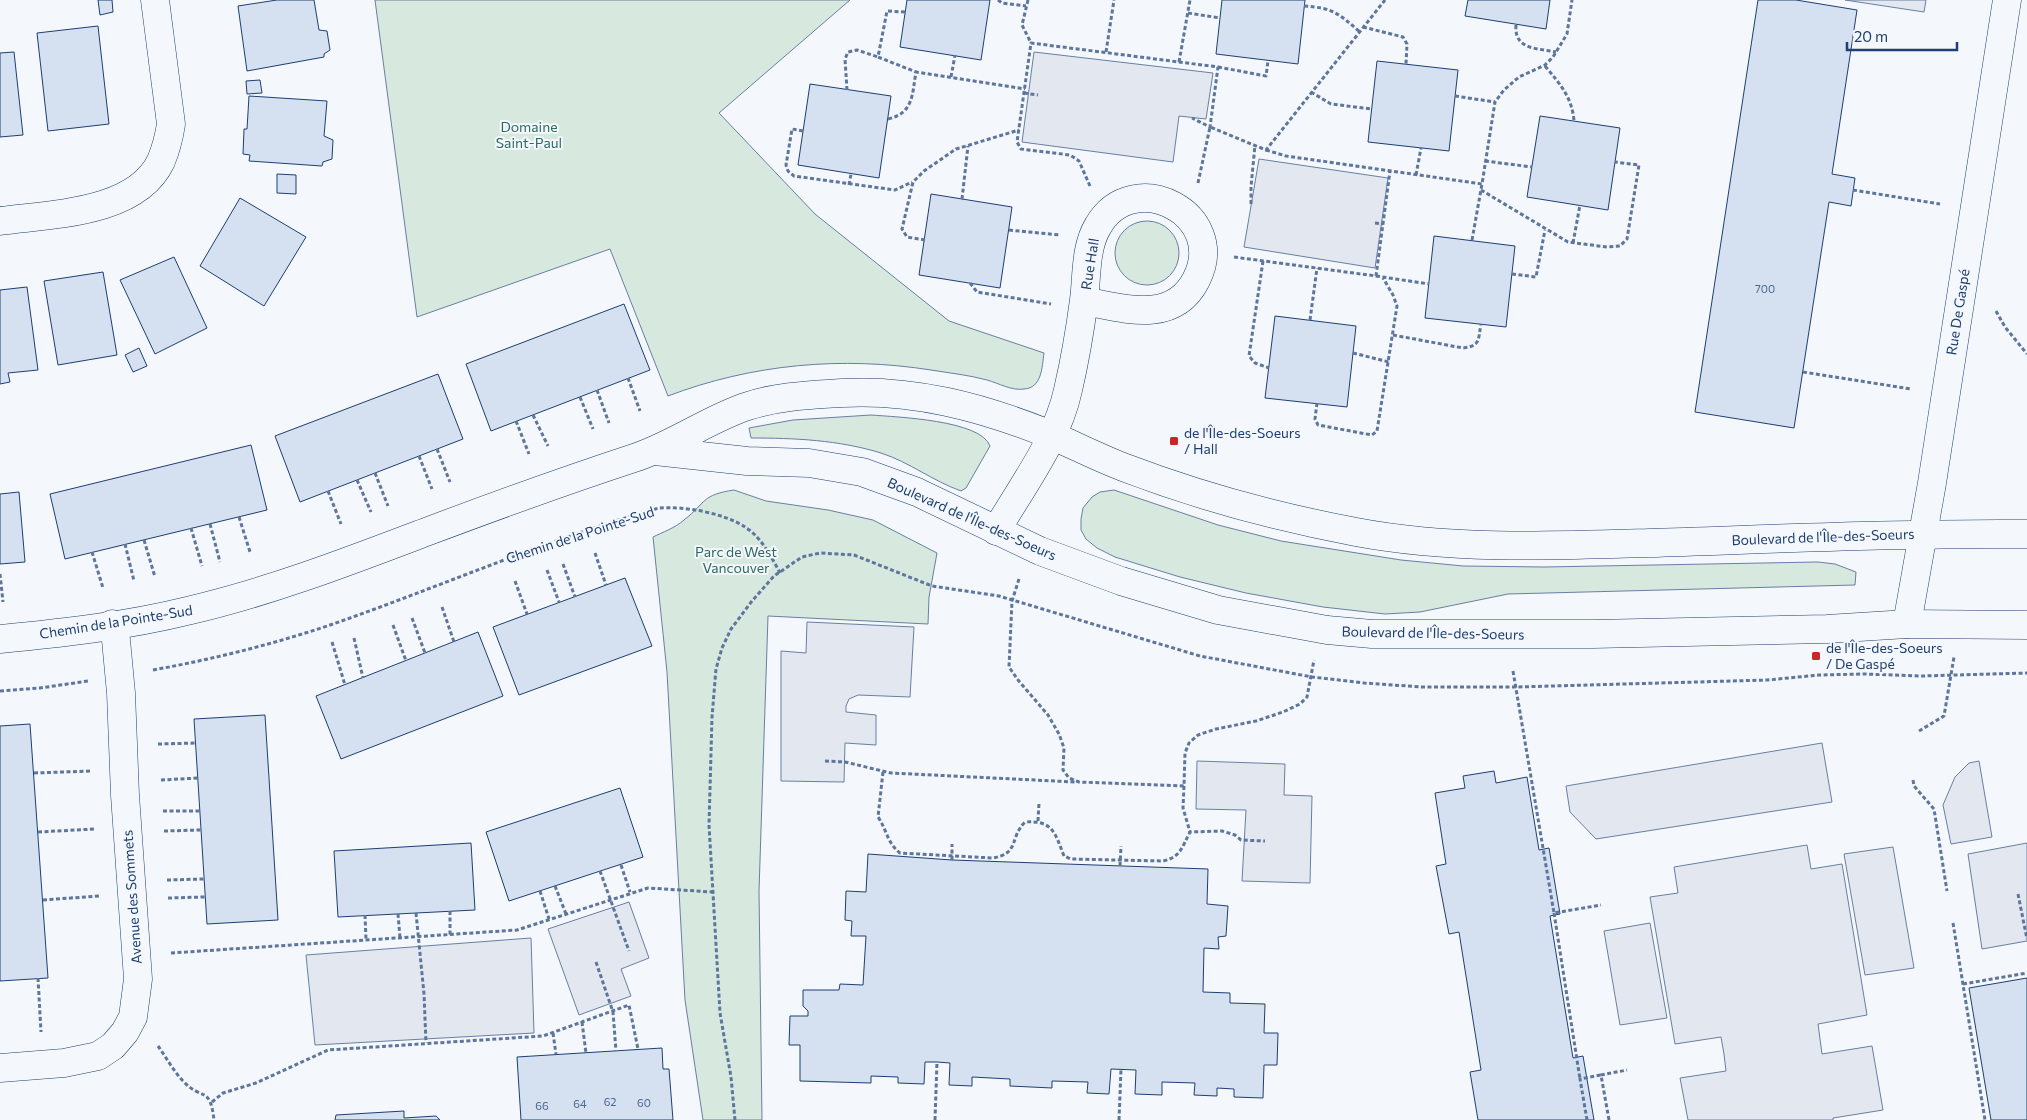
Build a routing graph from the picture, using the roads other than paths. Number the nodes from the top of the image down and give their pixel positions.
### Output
1 (156, 0) edge
2 (2007, 0) edge
3 (0, 221) edge
4 (1084, 301) junction
5 (1052, 436) junction
6 (655, 451) junction
7 (996, 530) junction
8 (1922, 534) junction
9 (2027, 534) edge
10 (112, 624) junction
11 (1907, 624) junction
12 (2027, 625) edge
13 (0, 639) edge
14 (0, 1068) edge

1 - 3 street
2 - 8 street, Rue De Gaspé
4 - 4 street, Rue Hall
4 - 5 street, Rue Hall
5 - 6 street, Boulevard de l'Île-des-Soeurs
5 - 7 street, Rue Hall
5 - 8 street, Boulevard de l'Île-des-Soeurs
6 - 7 street, Boulevard de l'Île-des-Soeurs
6 - 10 street, Chemin de la Pointe-Sud
7 - 11 street, Boulevard de l'Île-des-Soeurs
8 - 9 street, Boulevard de l'Île-des-Soeurs
8 - 11 street, Rue De Gaspé
10 - 13 street, Chemin de la Pointe-Sud
10 - 14 street, Avenue des Sommets
11 - 12 street, Boulevard de l'Île-des-Soeurs

